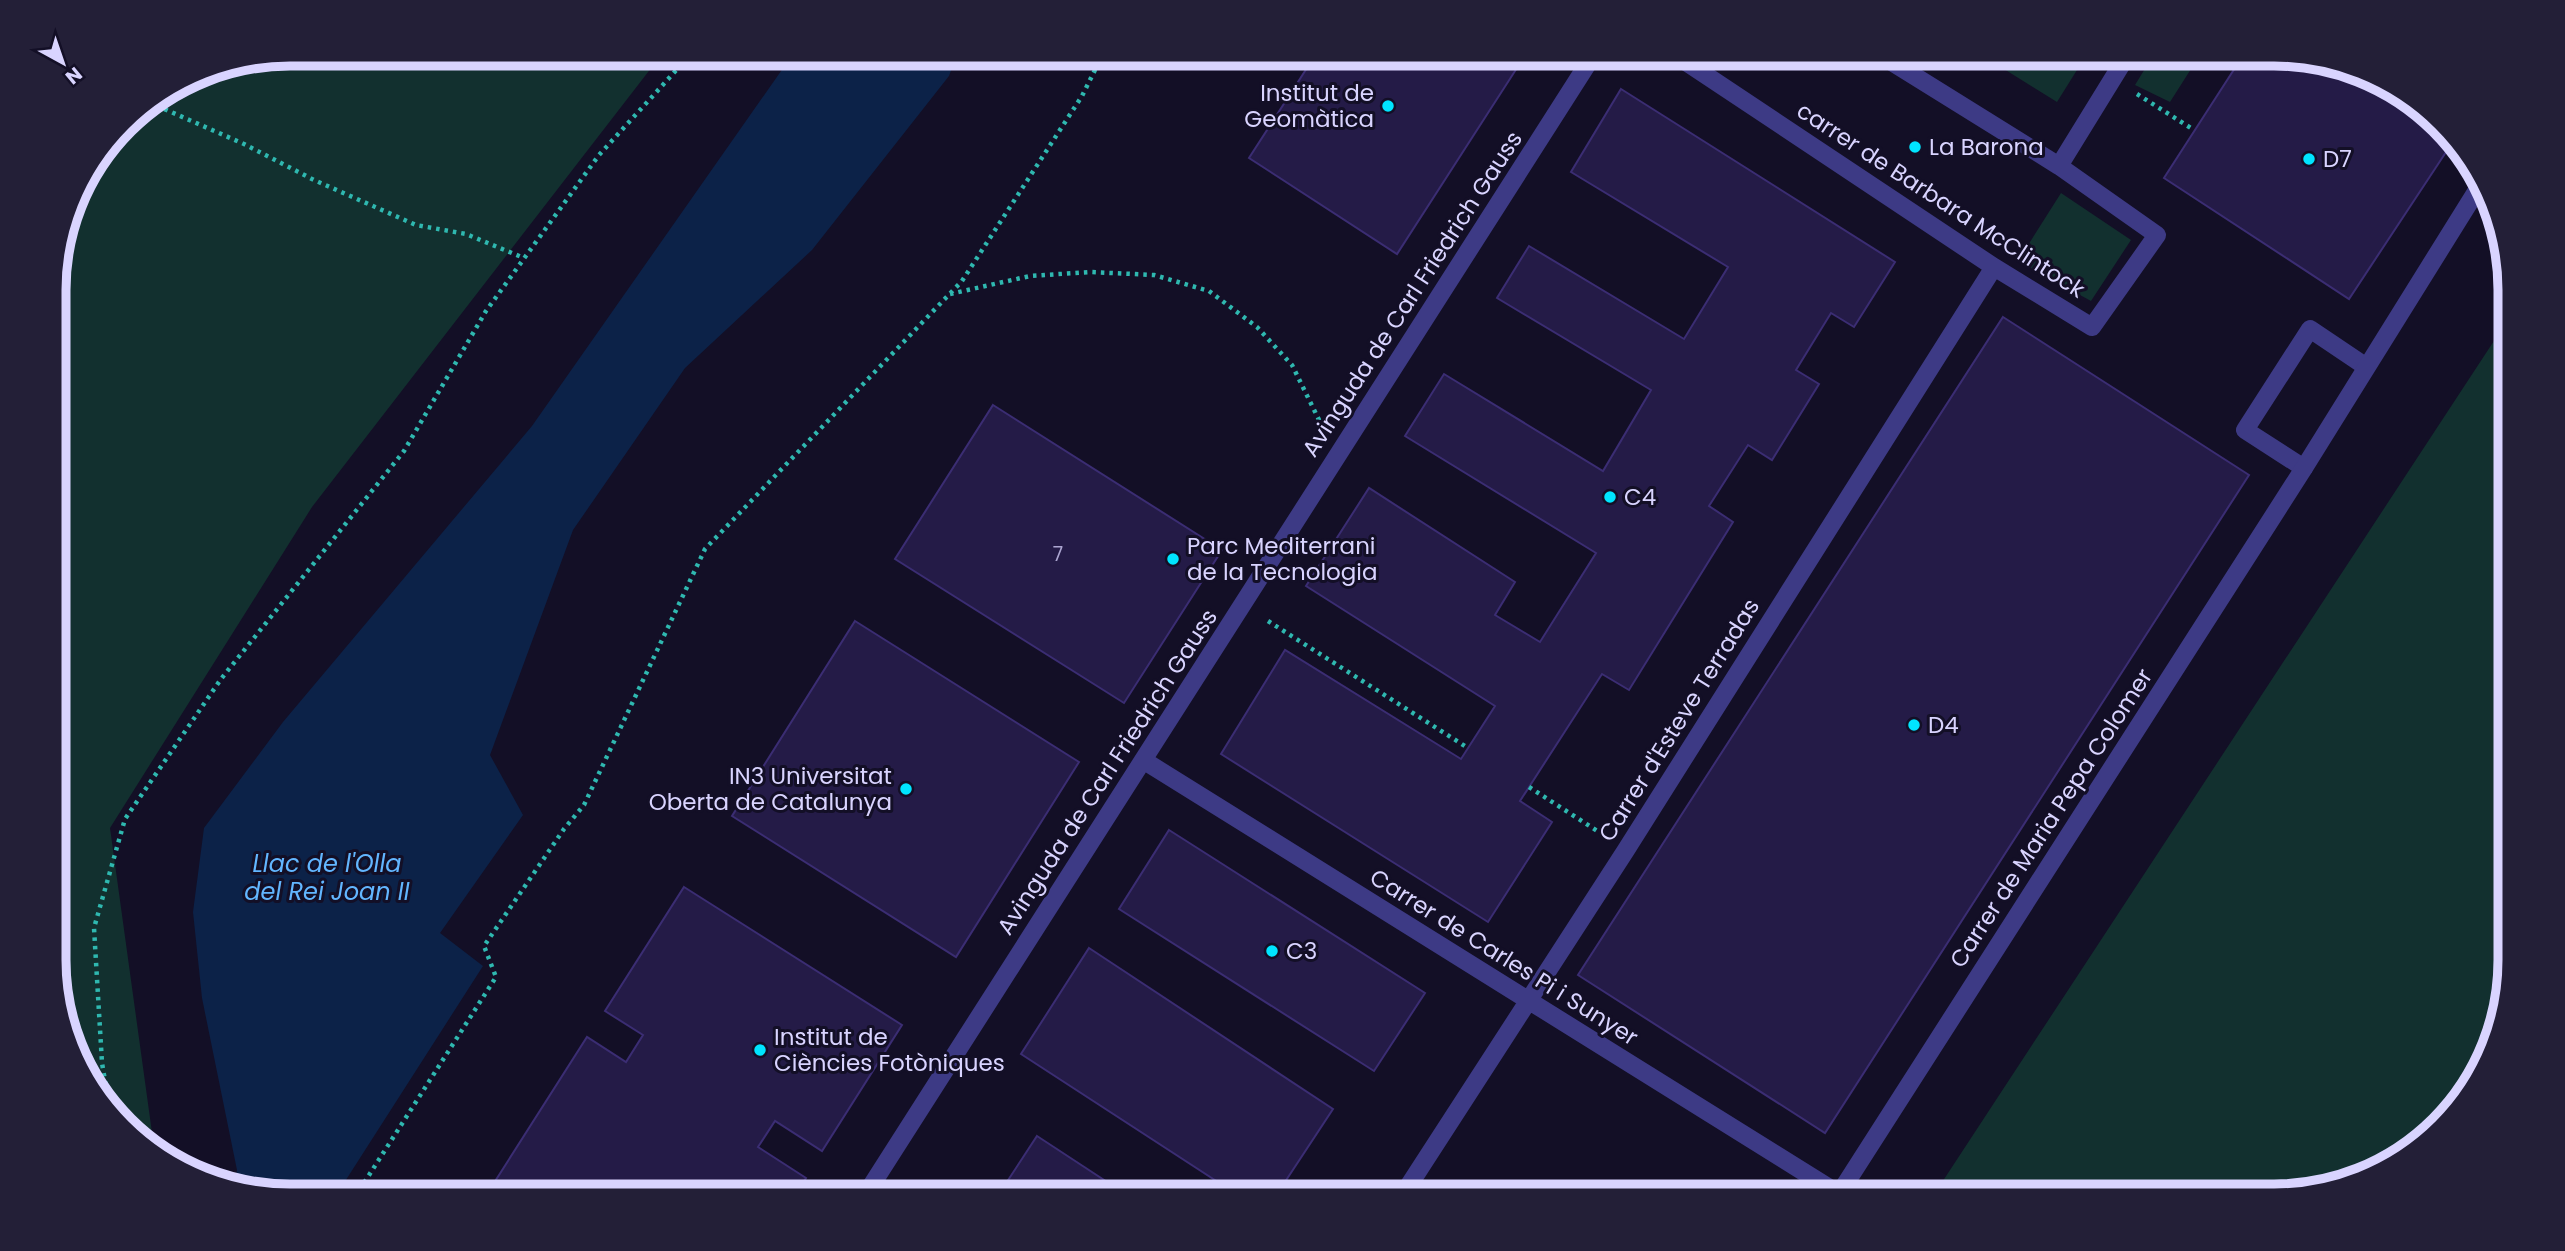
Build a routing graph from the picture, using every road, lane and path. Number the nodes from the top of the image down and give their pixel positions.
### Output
1 (679, 67) edge
2 (1097, 67) edge
3 (1586, 67) edge
4 (1694, 67) edge
5 (1900, 67) edge
6 (2120, 67) edge
7 (2113, 79) junction
8 (161, 108) edge
9 (2194, 130) dead end
10 (2059, 166) junction
11 (2475, 193) edge
12 (524, 258) junction
13 (1994, 267) junction
14 (949, 295) junction
15 (2365, 366) junction
16 (1338, 454) junction
17 (2304, 468) junction
18 (1242, 605) junction
19 (1468, 748) dead end
20 (1143, 760) junction
21 (1529, 787) dead end
22 (1626, 850) junction
23 (1526, 1001) junction
24 (106, 1087) edge
25 (363, 1184) edge
26 (872, 1184) edge
27 (1410, 1184) edge
28 (1821, 1184) edge
29 (1846, 1184) edge

1 - 12 path
2 - 14 path
3 - 16 street, Avinguda de Carl Friedrich Gauss
4 - 13 street, carrer de Barbara McClintock
5 - 10 street, carrer de Barbara McClintock
6 - 7 street
7 - 9 path
7 - 10 street
8 - 12 path
10 - 13 street, carrer de Barbara McClintock
11 - 15 street, Carrer de Maria Pepa Colomer
12 - 24 path
13 - 22 street, Carrer d'Esteve Terradas
14 - 16 path
14 - 25 path
15 - 17 street, Carrer de Maria Pepa Colomer
15 - 17 street
16 - 18 street, Avinguda de Carl Friedrich Gauss
17 - 29 street, Carrer de Maria Pepa Colomer
18 - 19 path
18 - 20 street, Avinguda de Carl Friedrich Gauss
20 - 23 street, Carrer de Carles Pi i Sunyer
20 - 26 street, Avinguda de Carl Friedrich Gauss
21 - 22 path
22 - 23 street, Carrer d'Esteve Terradas
23 - 27 street, Carrer d'Esteve Terradas
23 - 28 street, Carrer de Carles Pi i Sunyer

